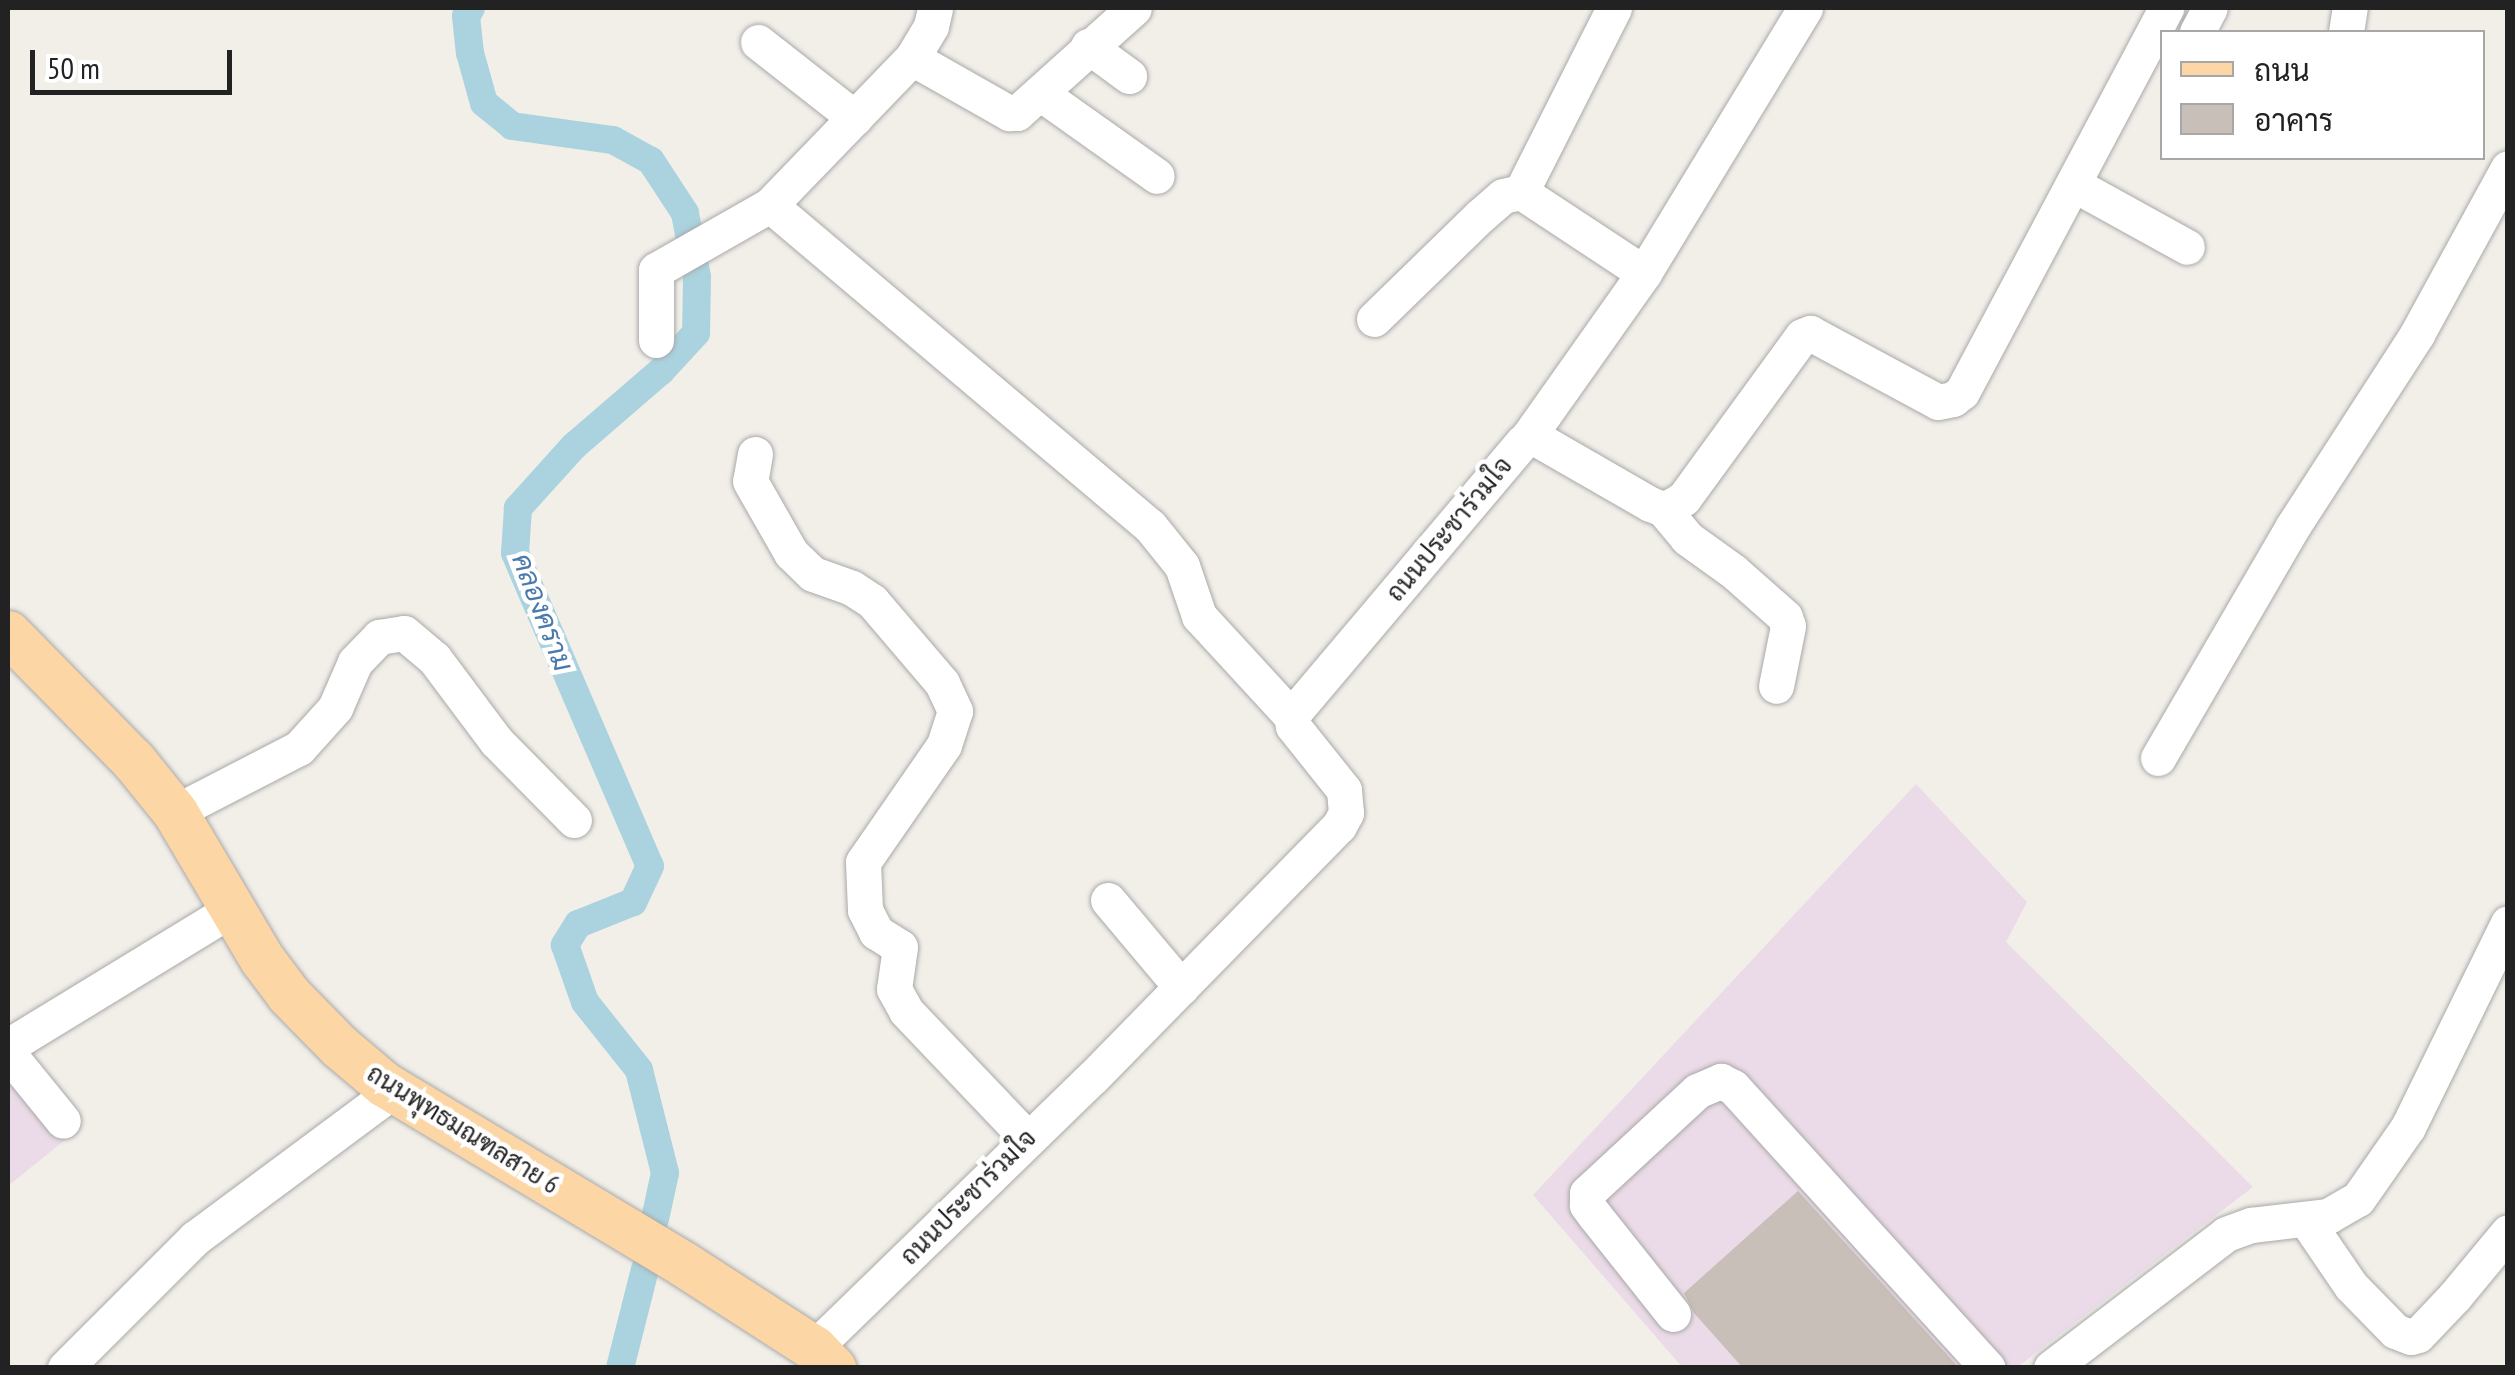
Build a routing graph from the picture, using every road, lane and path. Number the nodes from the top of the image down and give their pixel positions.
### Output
1 (934, 8) edge
2 (1134, 8) edge
3 (1614, 8) edge
4 (1806, 8) edge
5 (2166, 8) edge
6 (2210, 8) edge
7 (2198, 30) edge
8 (758, 42) dead end
9 (2155, 44) edge
10 (1088, 46) junction
11 (912, 58) junction
12 (1129, 76) dead end
13 (1040, 94) junction
14 (855, 118) junction
15 (1157, 176) dead end
16 (2073, 184) junction
17 (2504, 186) edge
18 (1521, 192) junction
19 (770, 205) junction
20 (2187, 247) dead end
21 (1644, 273) junction
22 (1374, 319) dead end
23 (656, 340) dead end
24 (1528, 436) junction
25 (755, 454) dead end
26 (1663, 508) junction
27 (8, 633) edge
28 (1776, 686) dead end
29 (1291, 716) junction
30 (2158, 758) dead end
31 (175, 812) junction
32 (574, 820) dead end
33 (1108, 900) dead end
34 (234, 908) junction
35 (2508, 923) edge
36 (1181, 987) junction
37 (8, 1050) edge
38 (394, 1090) junction
39 (63, 1121) dead end
40 (1028, 1138) junction
41 (2306, 1220) junction
42 (2508, 1232) edge
43 (1673, 1314) dead end
44 (824, 1358) edge
45 (65, 1368) edge
46 (1988, 1368) edge
47 (2051, 1368) edge

1 - 11 street
2 - 10 street
3 - 18 street
4 - 21 street
5 - 9 street
6 - 7 street
8 - 14 street
9 - 16 street
10 - 12 street
10 - 13 street
11 - 13 street
11 - 14 street
13 - 15 street
14 - 19 street
16 - 20 street
16 - 26 street
17 - 30 street
18 - 21 street
18 - 22 street
19 - 23 street
19 - 29 street
21 - 24 street
24 - 26 street, ถนนประชาร่วมใจ
24 - 29 street, ถนนประชาร่วมใจ
25 - 40 street
26 - 28 street, ถนนประชาร่วมใจ
27 - 31 main road, ถนนพุทธมณฑลสาย 6
29 - 36 street, ถนนประชาร่วมใจ
31 - 32 street
31 - 34 main road, ถนนพุทธมณฑลสาย 6
33 - 36 street
34 - 37 street
34 - 38 main road, ถนนพุทธมณฑลสาย 6
35 - 41 street
36 - 40 street, ถนนประชาร่วมใจ
37 - 39 street
38 - 44 main road, ถนนพุทธมณฑลสาย 6
38 - 45 street
40 - 44 street, ถนนประชาร่วมใจ
41 - 42 street
41 - 47 street
43 - 46 street

